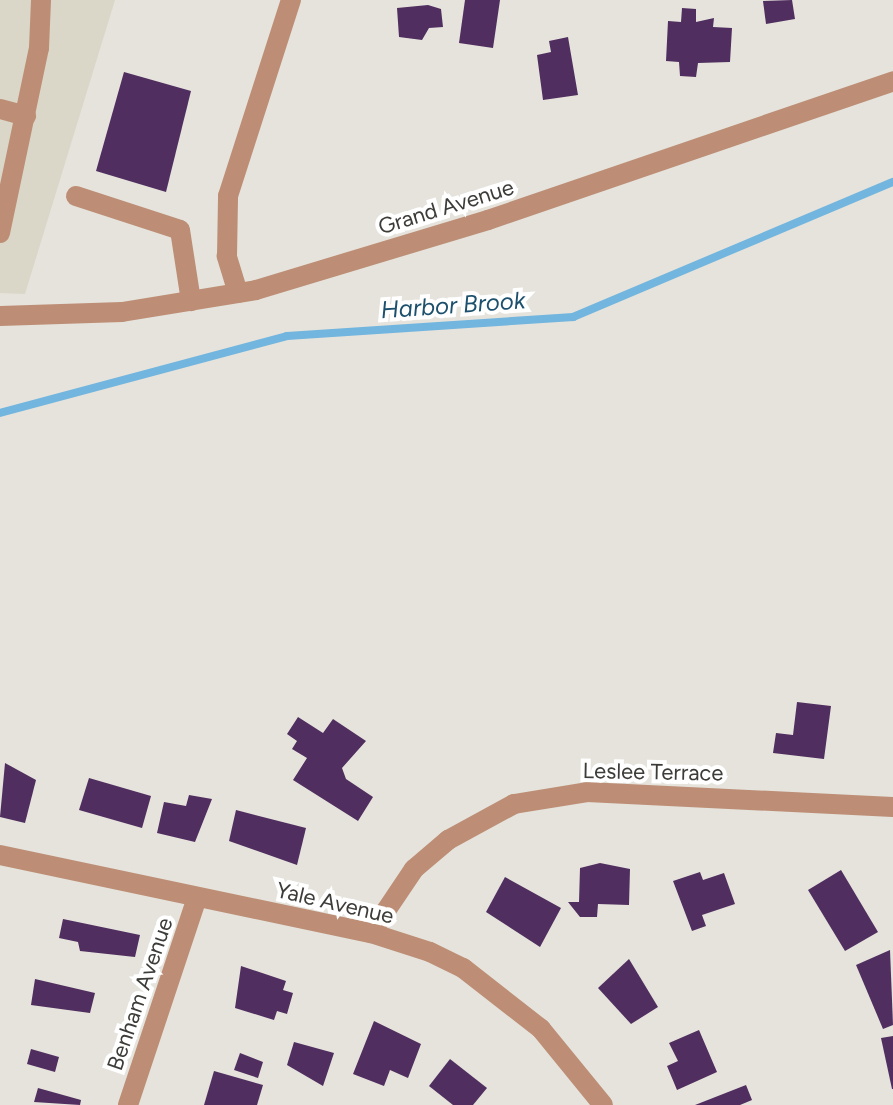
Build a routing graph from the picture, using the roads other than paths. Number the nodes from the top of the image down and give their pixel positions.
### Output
1 (41, 0) edge
2 (291, 0) edge
3 (893, 81) edge
4 (0, 109) edge
5 (26, 116) junction
6 (76, 196) dead end
7 (0, 233) edge
8 (238, 293) junction
9 (191, 301) junction
10 (0, 316) edge
11 (893, 807) edge
12 (0, 855) edge
13 (197, 898) junction
14 (371, 933) junction
15 (128, 1105) edge
16 (603, 1105) edge

1 - 5 street
2 - 8 street
3 - 8 street, Grand Avenue
4 - 5 street
5 - 7 street
6 - 9 street
8 - 9 street, Grand Avenue
9 - 10 street, Grand Avenue
11 - 14 street, Leslee Terrace
12 - 13 street, Yale Avenue
13 - 14 street, Yale Avenue
13 - 15 street, Benham Avenue
14 - 16 street, Yale Avenue

